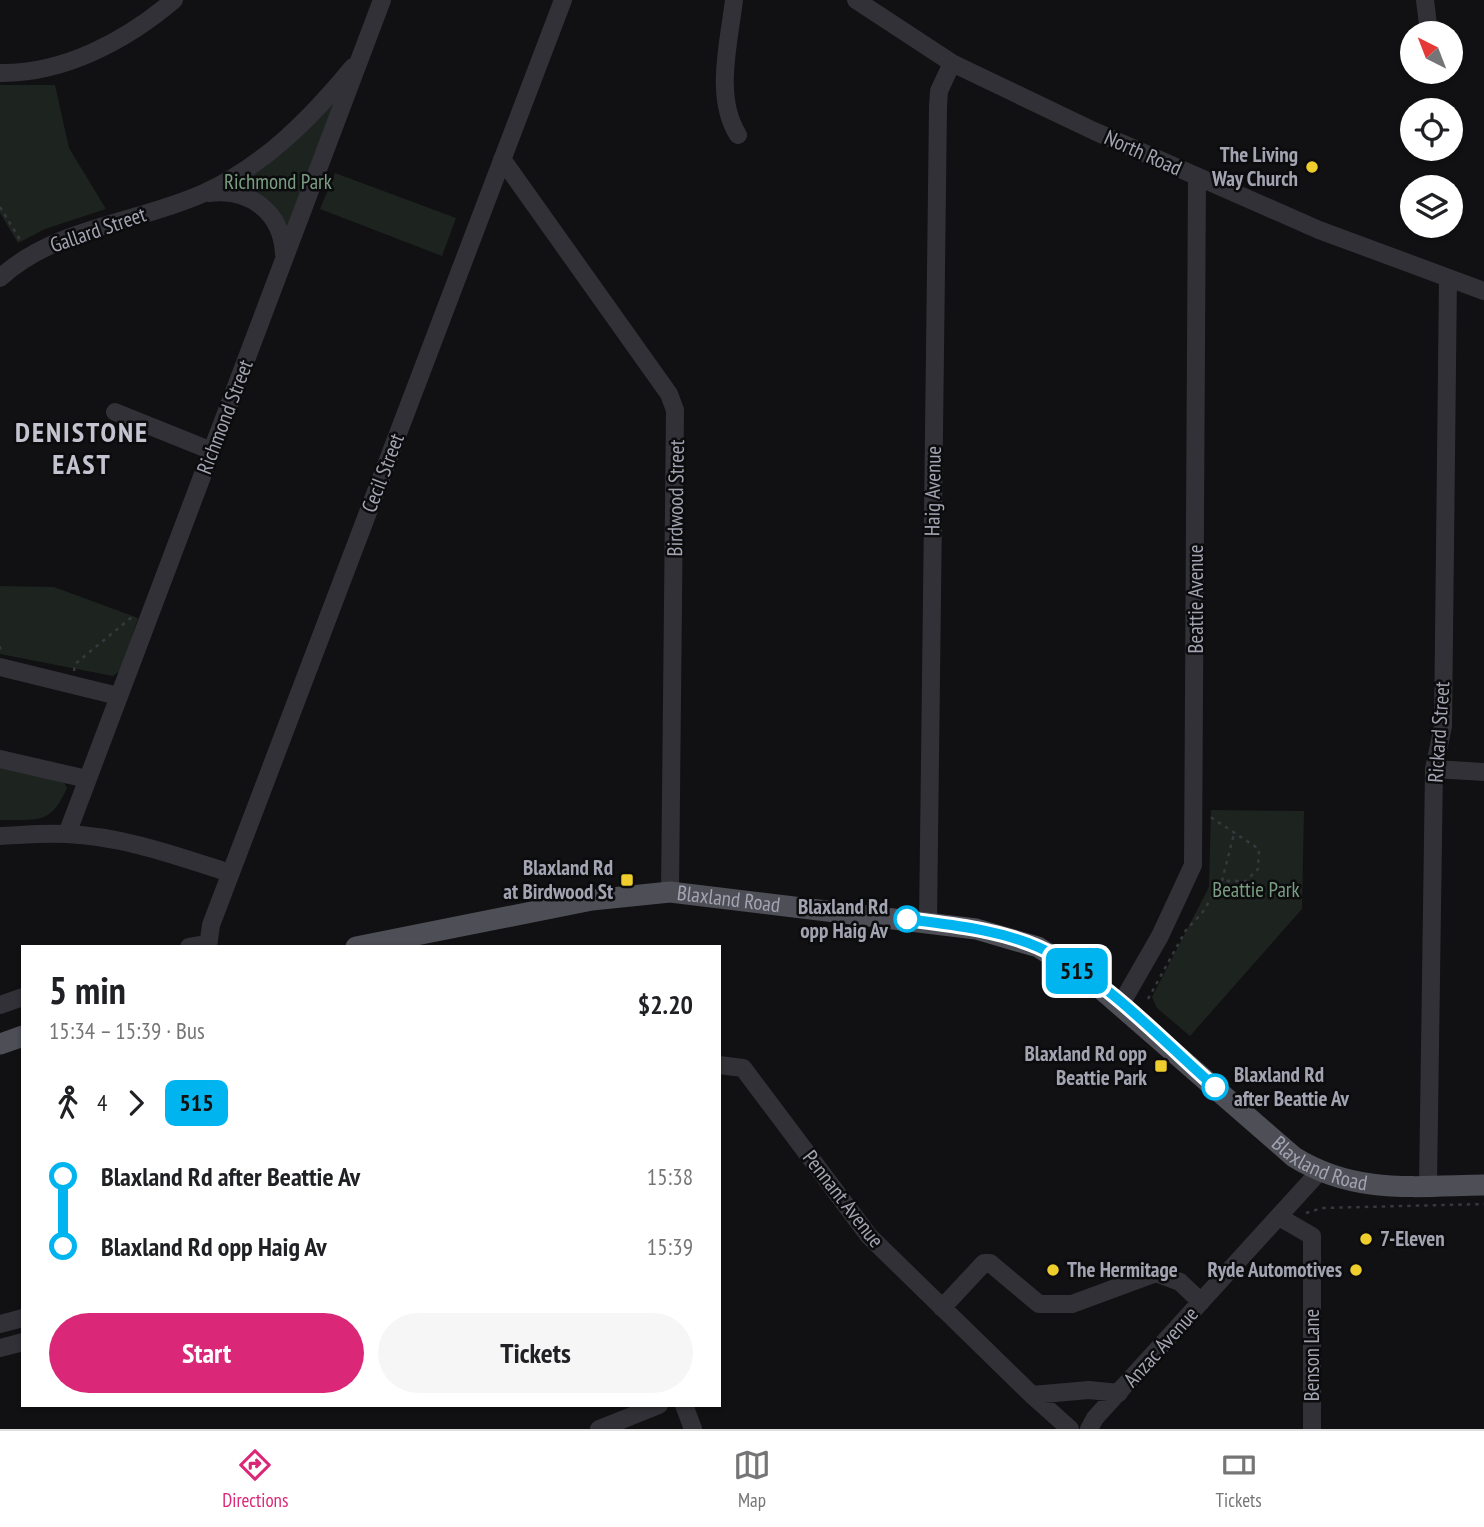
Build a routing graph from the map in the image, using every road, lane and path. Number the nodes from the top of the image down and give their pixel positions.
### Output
1 (174, 0) edge
2 (382, 0) edge
3 (563, 0) edge
4 (734, 0) edge
5 (856, 0) edge
6 (1425, 0) edge
7 (1428, 21) edge
8 (361, 57) junction
9 (952, 63) junction
10 (0, 73) edge
11 (738, 135) dead end
12 (502, 159) junction
13 (1197, 176) junction
14 (202, 194) junction
15 (0, 207) edge
16 (30, 255) junction
17 (285, 260) junction
18 (0, 278) edge
19 (1448, 278) junction
20 (1484, 291) edge
21 (115, 412) dead end
22 (212, 451) junction
23 (156, 598) junction
24 (0, 667) edge
25 (71, 684) junction
26 (118, 696) junction
27 (0, 759) edge
28 (1434, 769) junction
29 (1484, 772) edge
30 (87, 779) junction
31 (1195, 805) junction
32 (1234, 833) junction
33 (67, 834) junction
34 (0, 836) edge
35 (230, 873) junction
36 (1222, 881) junction
37 (670, 891) junction
38 (928, 922) junction
39 (201, 945) edge
40 (366, 945) edge
41 (21, 998) edge
42 (1148, 999) dead end
43 (1121, 1004) junction
44 (0, 1005) edge
45 (21, 1037) edge
46 (0, 1044) edge
47 (721, 1065) edge
48 (1319, 1172) junction
49 (1484, 1185) edge
50 (1428, 1186) junction
51 (1484, 1205) edge
52 (1283, 1213) junction
53 (1201, 1302) junction
54 (942, 1308) junction
55 (21, 1319) edge
56 (0, 1324) edge
57 (21, 1343) edge
58 (0, 1348) edge
59 (1119, 1393) junction
60 (1032, 1395) junction
61 (654, 1407) edge
62 (685, 1407) edge
63 (599, 1429) edge
64 (693, 1429) edge
65 (1070, 1429) edge
66 (1089, 1429) edge
67 (1312, 1429) edge

1 - 10 street
2 - 8 street, Richmond Street
3 - 12 street, Cecil Street
4 - 11 street
5 - 9 street, North Road
6 - 7 street
8 - 14 street, Gallard Street
8 - 17 street, Richmond Street
9 - 13 street, North Road
9 - 38 street, Haig Avenue
12 - 35 street, Cecil Street
12 - 37 street, Birdwood Street
13 - 19 street, North Road
13 - 31 street, Beattie Avenue
14 - 16 street, Gallard Street
14 - 17 street, Gallard Street
15 - 16 path
16 - 18 street, Gallard Street
17 - 22 street, Richmond Street
19 - 20 street, North Road
19 - 28 street, Rickard Street
21 - 22 street
22 - 23 street, Richmond Street
23 - 25 path
23 - 26 street, Richmond Street
24 - 25 street
25 - 26 street
26 - 30 street, Richmond Street
27 - 30 street
28 - 29 street
28 - 50 street, Rickard Street
30 - 33 street, Richmond Street
31 - 32 path
31 - 43 street, Beattie Avenue
32 - 36 path
32 - 36 path
33 - 34 street
33 - 35 street
35 - 39 street, Cecil Street
36 - 42 path
37 - 38 main road, Blaxland Road
37 - 40 main road, Blaxland Road
38 - 43 main road, Blaxland Road
41 - 44 street
43 - 48 main road, Blaxland Road
45 - 46 main road
47 - 54 street, Pennant Avenue
48 - 50 main road, Blaxland Road
48 - 52 street, Anzac Avenue
49 - 50 main road, Blaxland Road
51 - 52 path
52 - 53 street, Anzac Avenue
52 - 67 street, Benson Lane
53 - 54 street
53 - 59 street, Anzac Avenue
54 - 60 street, Pennant Avenue
55 - 56 street
57 - 58 street
59 - 60 street
59 - 66 street, Anzac Avenue
60 - 65 street, Pennant Avenue
61 - 63 street
62 - 64 street

